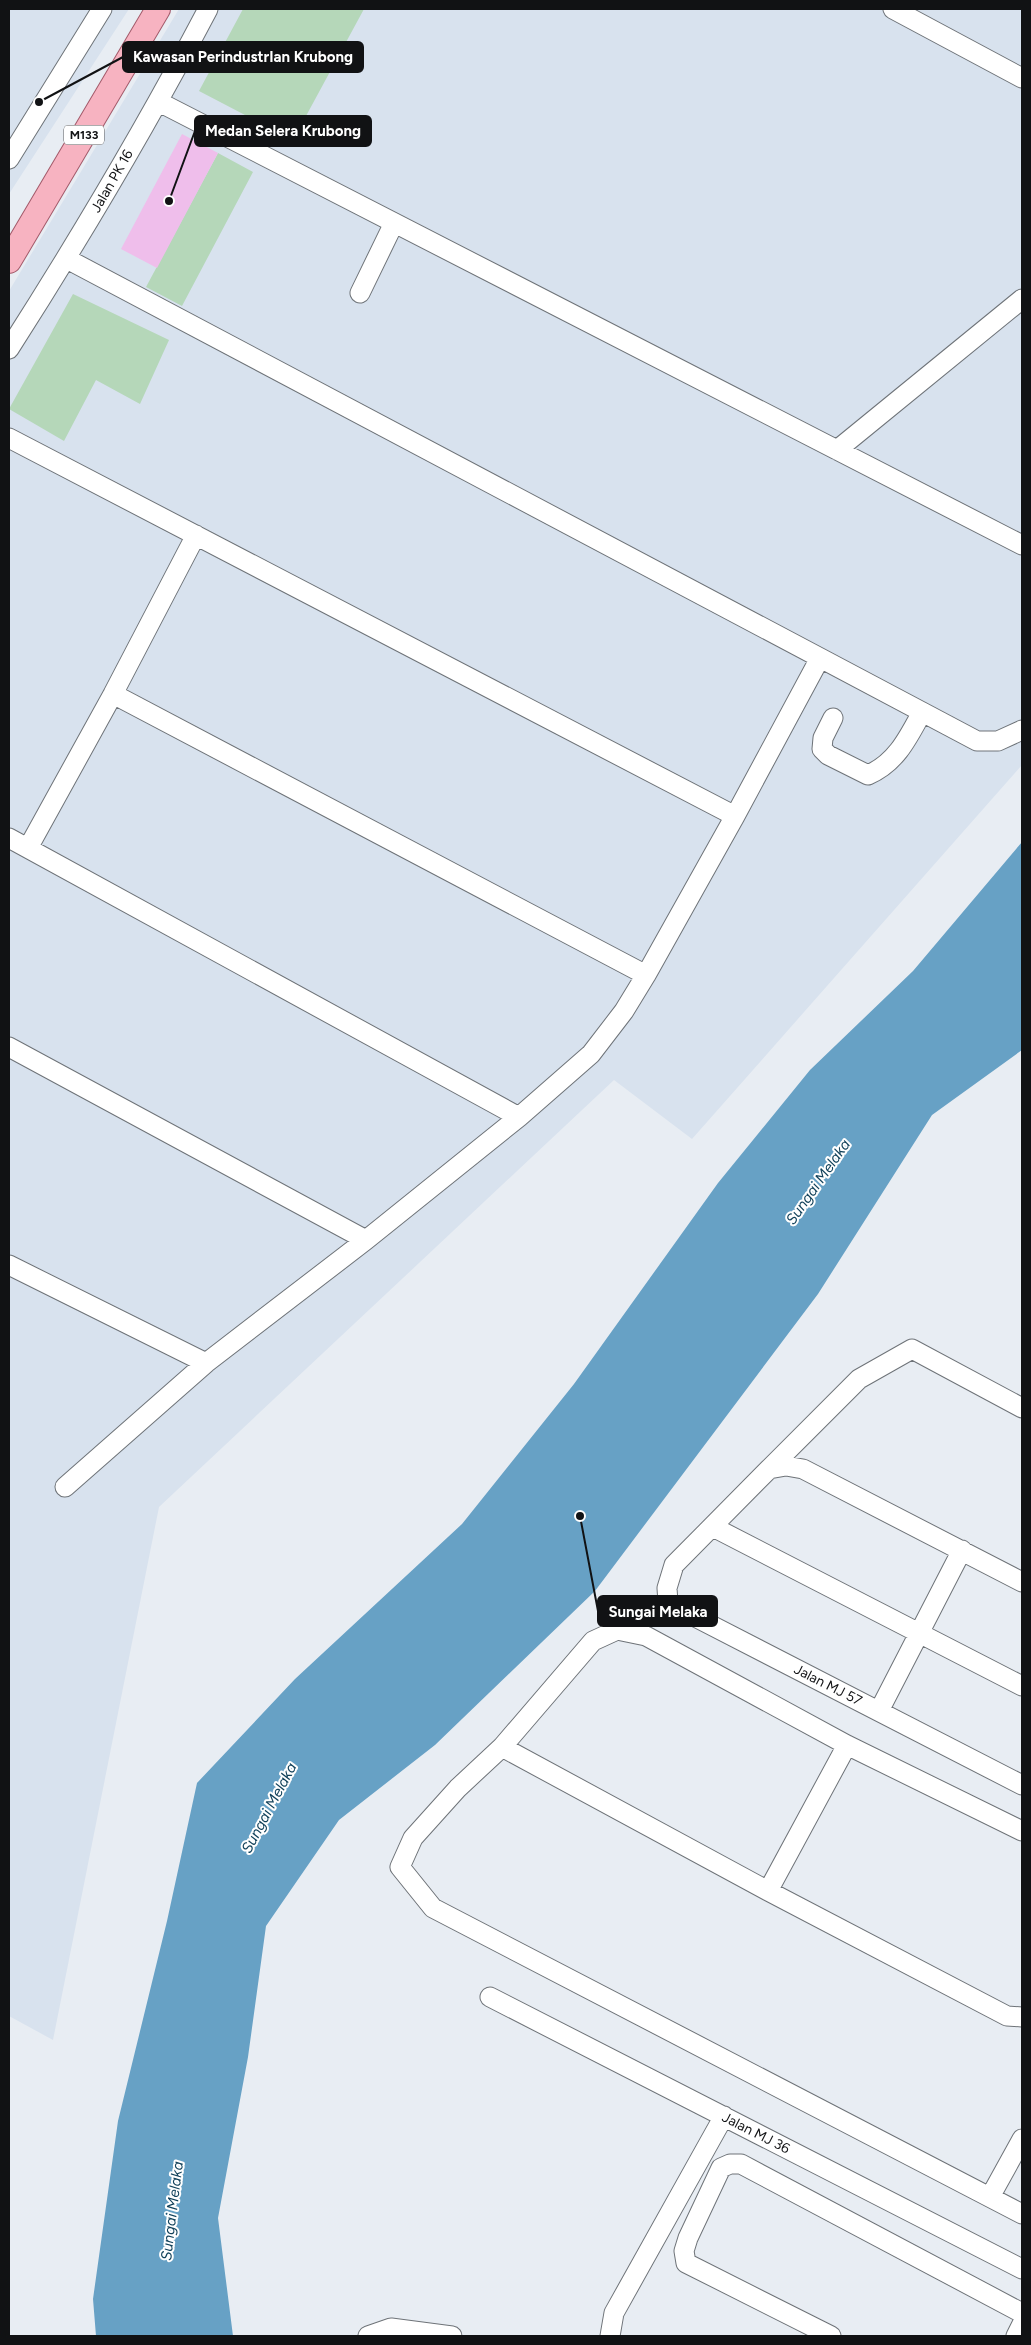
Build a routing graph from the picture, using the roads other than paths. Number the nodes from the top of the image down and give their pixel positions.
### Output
1 (102, 9) edge
2 (158, 9) edge
3 (208, 9) edge
4 (893, 9) edge
5 (1022, 78) edge
6 (159, 102) junction
7 (9, 159) edge
8 (394, 223) junction
9 (67, 259) junction
10 (9, 261) edge
11 (360, 293) dead end
12 (1022, 299) edge
13 (9, 349) edge
14 (9, 438) edge
15 (837, 450) junction
16 (196, 535) junction
17 (1020, 540) edge
18 (820, 658) junction
19 (113, 694) junction
20 (922, 712) junction
21 (833, 718) dead end
22 (1022, 730) edge
23 (735, 816) junction
24 (9, 838) edge
25 (28, 848) junction
26 (646, 975) junction
27 (9, 1047) edge
28 (519, 1116) junction
29 (366, 1240) junction
30 (13, 1272) edge
31 (206, 1363) junction
32 (1022, 1408) edge
33 (769, 1469) junction
34 (65, 1487) dead end
35 (713, 1527) junction
36 (962, 1550) junction
37 (1022, 1582) edge
38 (918, 1633) junction
39 (1022, 1686) edge
40 (878, 1711) junction
41 (848, 1744) junction
42 (502, 1747) junction
43 (1022, 1785) edge
44 (1022, 1831) edge
45 (768, 1891) junction
46 (490, 1997) dead end
47 (1022, 2017) edge
48 (724, 2116) junction
49 (1022, 2139) edge
50 (990, 2198) junction
51 (1022, 2214) edge
52 (1022, 2269) edge
53 (1022, 2313) edge
54 (1022, 2324) edge
55 (368, 2336) edge
56 (452, 2336) edge
57 (610, 2336) edge
58 (831, 2336) edge
59 (1016, 2336) edge

1 - 7 street
2 - 10 main road, M133
3 - 6 street, Jalan PK 16
4 - 5 street
6 - 8 street
6 - 9 street, Jalan PK 16
8 - 11 street
8 - 15 street
9 - 13 street, Jalan PK 16
9 - 18 street
12 - 15 street
14 - 16 street
15 - 17 street
16 - 19 street
16 - 23 street
18 - 20 street
18 - 23 street
19 - 25 street
19 - 26 street
20 - 21 street
20 - 22 street
23 - 26 street
24 - 25 street
25 - 28 street
26 - 28 street
27 - 29 street
28 - 29 street
29 - 31 street
30 - 31 street
31 - 34 street
32 - 33 street
33 - 35 street
33 - 36 street
35 - 38 street
35 - 40 street, Jalan MJ 57
36 - 37 street
36 - 38 street
38 - 39 street
38 - 40 street
40 - 43 street, Jalan MJ 57
41 - 42 street
41 - 44 street
41 - 45 street
42 - 45 street
42 - 50 street
45 - 47 street
46 - 48 street, Jalan MJ 36
48 - 52 street, Jalan MJ 36
48 - 57 street
49 - 50 street
50 - 51 street
53 - 58 street
54 - 59 street
55 - 56 street

